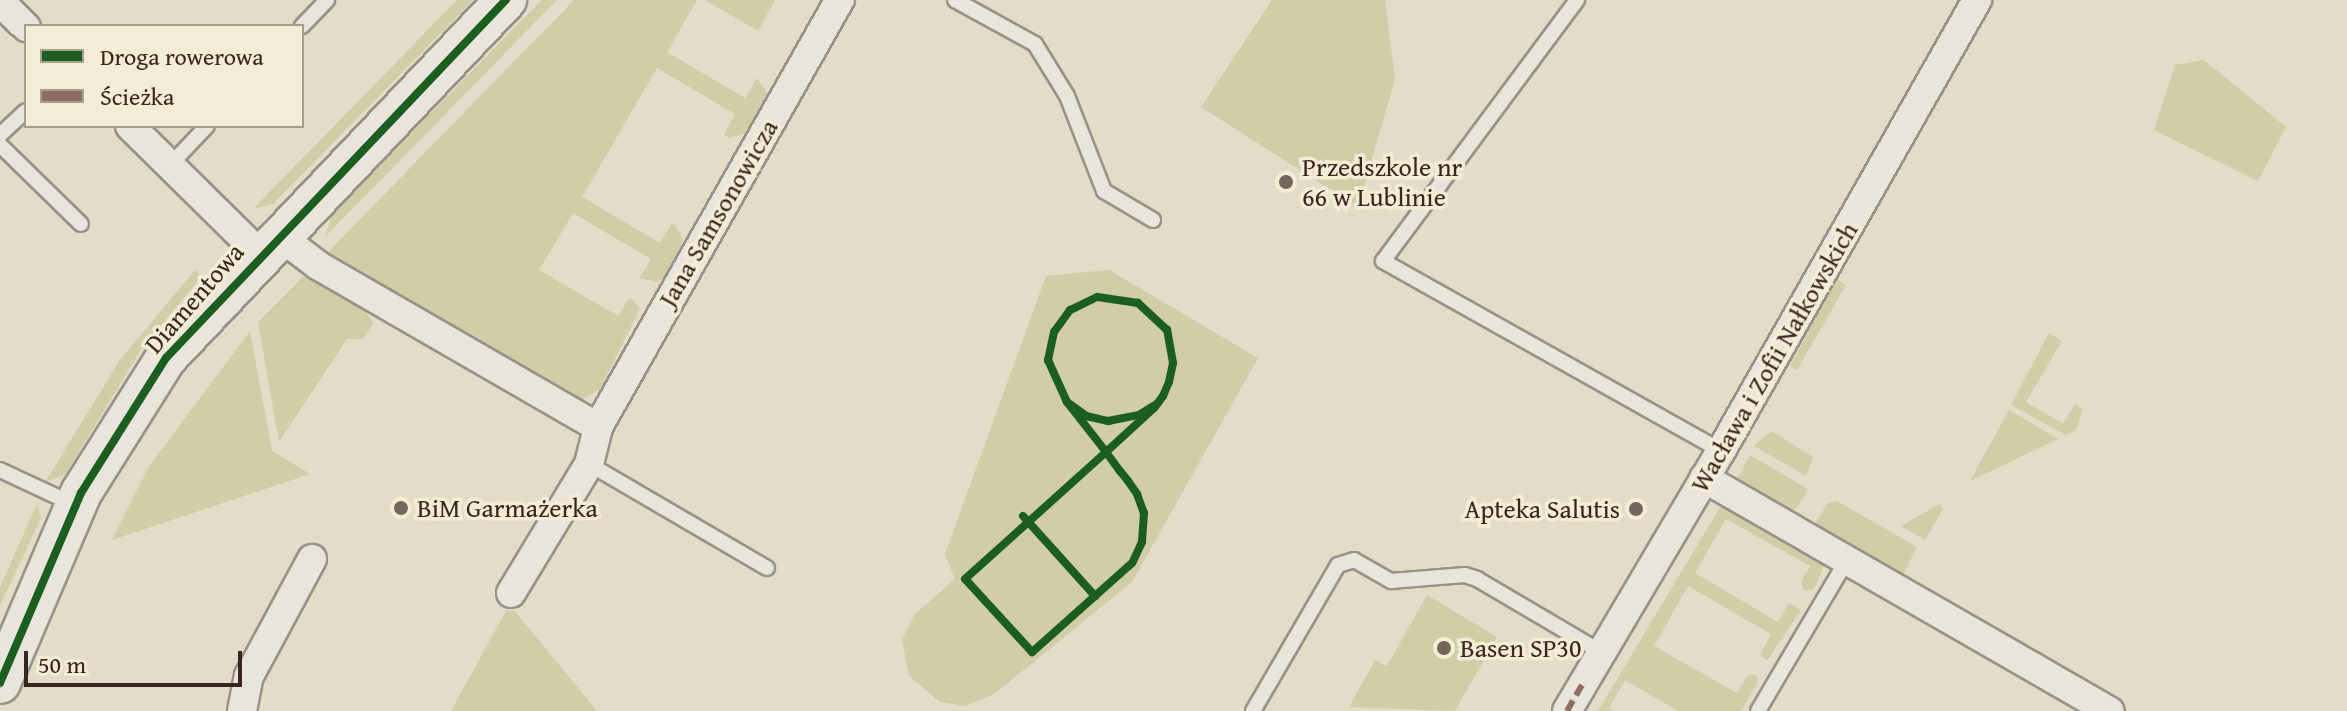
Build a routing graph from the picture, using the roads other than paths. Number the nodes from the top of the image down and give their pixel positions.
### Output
1 (327, 0) edge
2 (506, 0) edge
3 (840, 0) edge
4 (955, 0) edge
5 (1577, 0) edge
6 (1977, 0) edge
7 (0, 2) edge
8 (304, 24) edge
9 (24, 25) edge
10 (24, 113) edge
11 (132, 128) edge
12 (205, 128) edge
13 (0, 135) edge
14 (0, 145) edge
15 (171, 164) junction
16 (1153, 220) dead end
17 (81, 224) dead end
18 (269, 244) junction
19 (598, 427) junction
20 (1721, 451) junction
21 (589, 464) junction
22 (0, 470) edge
23 (1704, 478) junction
24 (76, 505) junction
25 (312, 559) dead end
26 (1847, 560) junction
27 (767, 568) dead end
28 (511, 593) dead end
29 (1601, 652) junction
30 (0, 683) edge
31 (242, 711) edge
32 (1253, 711) edge
33 (1567, 711) edge
34 (1758, 711) edge
35 (2110, 711) edge

1 - 8 lane
2 - 18 street, Diamentowa
3 - 19 street, Jana Samsonowicza
4 - 16 lane
5 - 20 lane
6 - 20 street, Wacława i Zofii Nałkowskich
7 - 9 street
10 - 13 lane
11 - 15 street
12 - 15 lane
14 - 17 lane
15 - 18 street
18 - 19 street
18 - 24 street, Diamentowa
19 - 21 street, Jana Samsonowicza
20 - 23 street, Wacława i Zofii Nałkowskich
21 - 27 lane
21 - 28 street, Jana Samsonowicza
22 - 24 lane
23 - 26 street
23 - 29 street, Wacława i Zofii Nałkowskich
24 - 30 street, Diamentowa
25 - 31 street
26 - 34 lane
26 - 35 street
29 - 32 lane
29 - 33 street, Wacława i Zofii Nałkowskich

